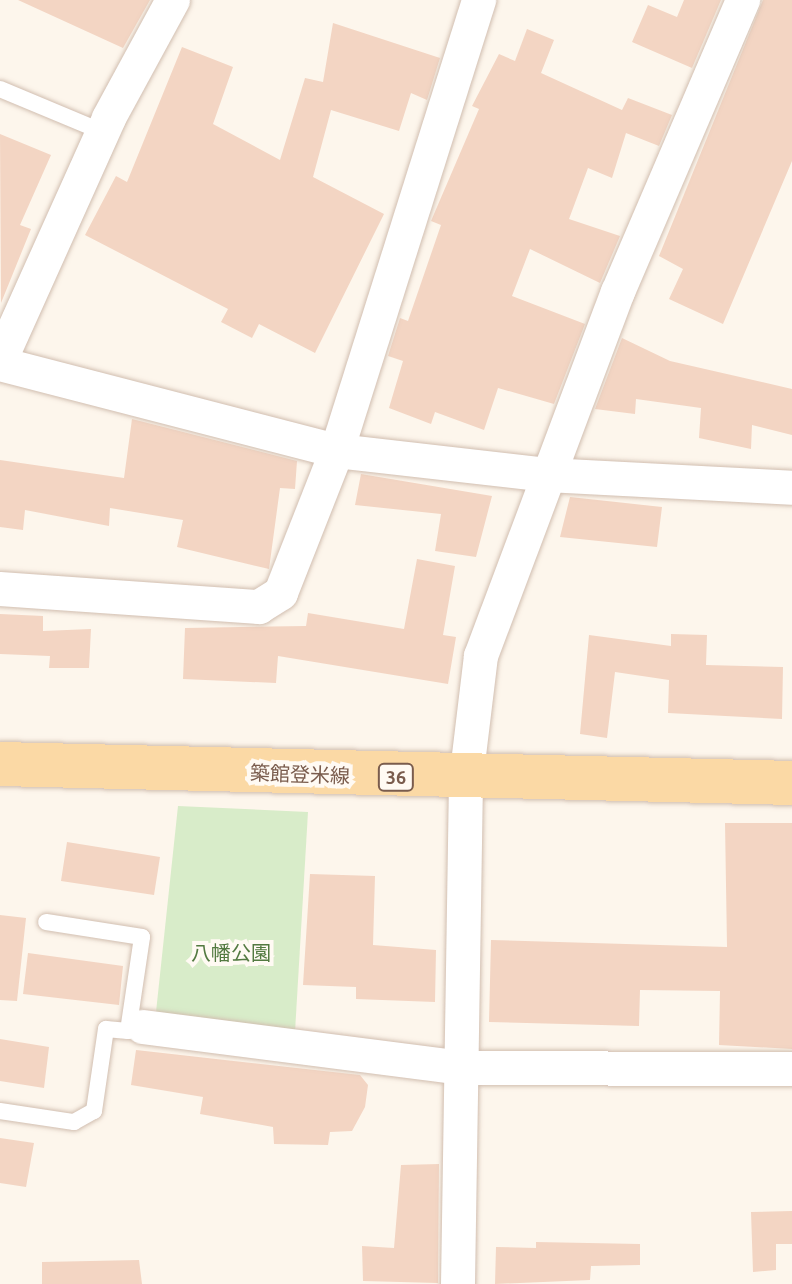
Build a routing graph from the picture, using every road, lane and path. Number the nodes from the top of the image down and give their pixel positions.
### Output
1 (173, 0) edge
2 (479, 0) edge
3 (743, 0) edge
4 (0, 89) edge
5 (103, 132) junction
6 (0, 362) edge
7 (337, 451) junction
8 (547, 475) junction
9 (792, 488) edge
10 (0, 589) edge
11 (0, 764) edge
12 (466, 780) junction
13 (792, 783) edge
14 (46, 922) dead end
15 (136, 1026) junction
16 (464, 1068) junction
17 (792, 1069) edge
18 (0, 1111) edge
19 (458, 1284) edge

1 - 5 street
2 - 7 street
3 - 8 street
4 - 5 lane
5 - 6 street
6 - 7 street
7 - 8 street
7 - 10 street
8 - 9 street
8 - 12 street
11 - 12 main road, 築館登米線 / 36
12 - 13 main road, 築館登米線 / 36
12 - 16 street
14 - 15 lane
15 - 16 street
15 - 18 lane
16 - 17 street
16 - 19 street

